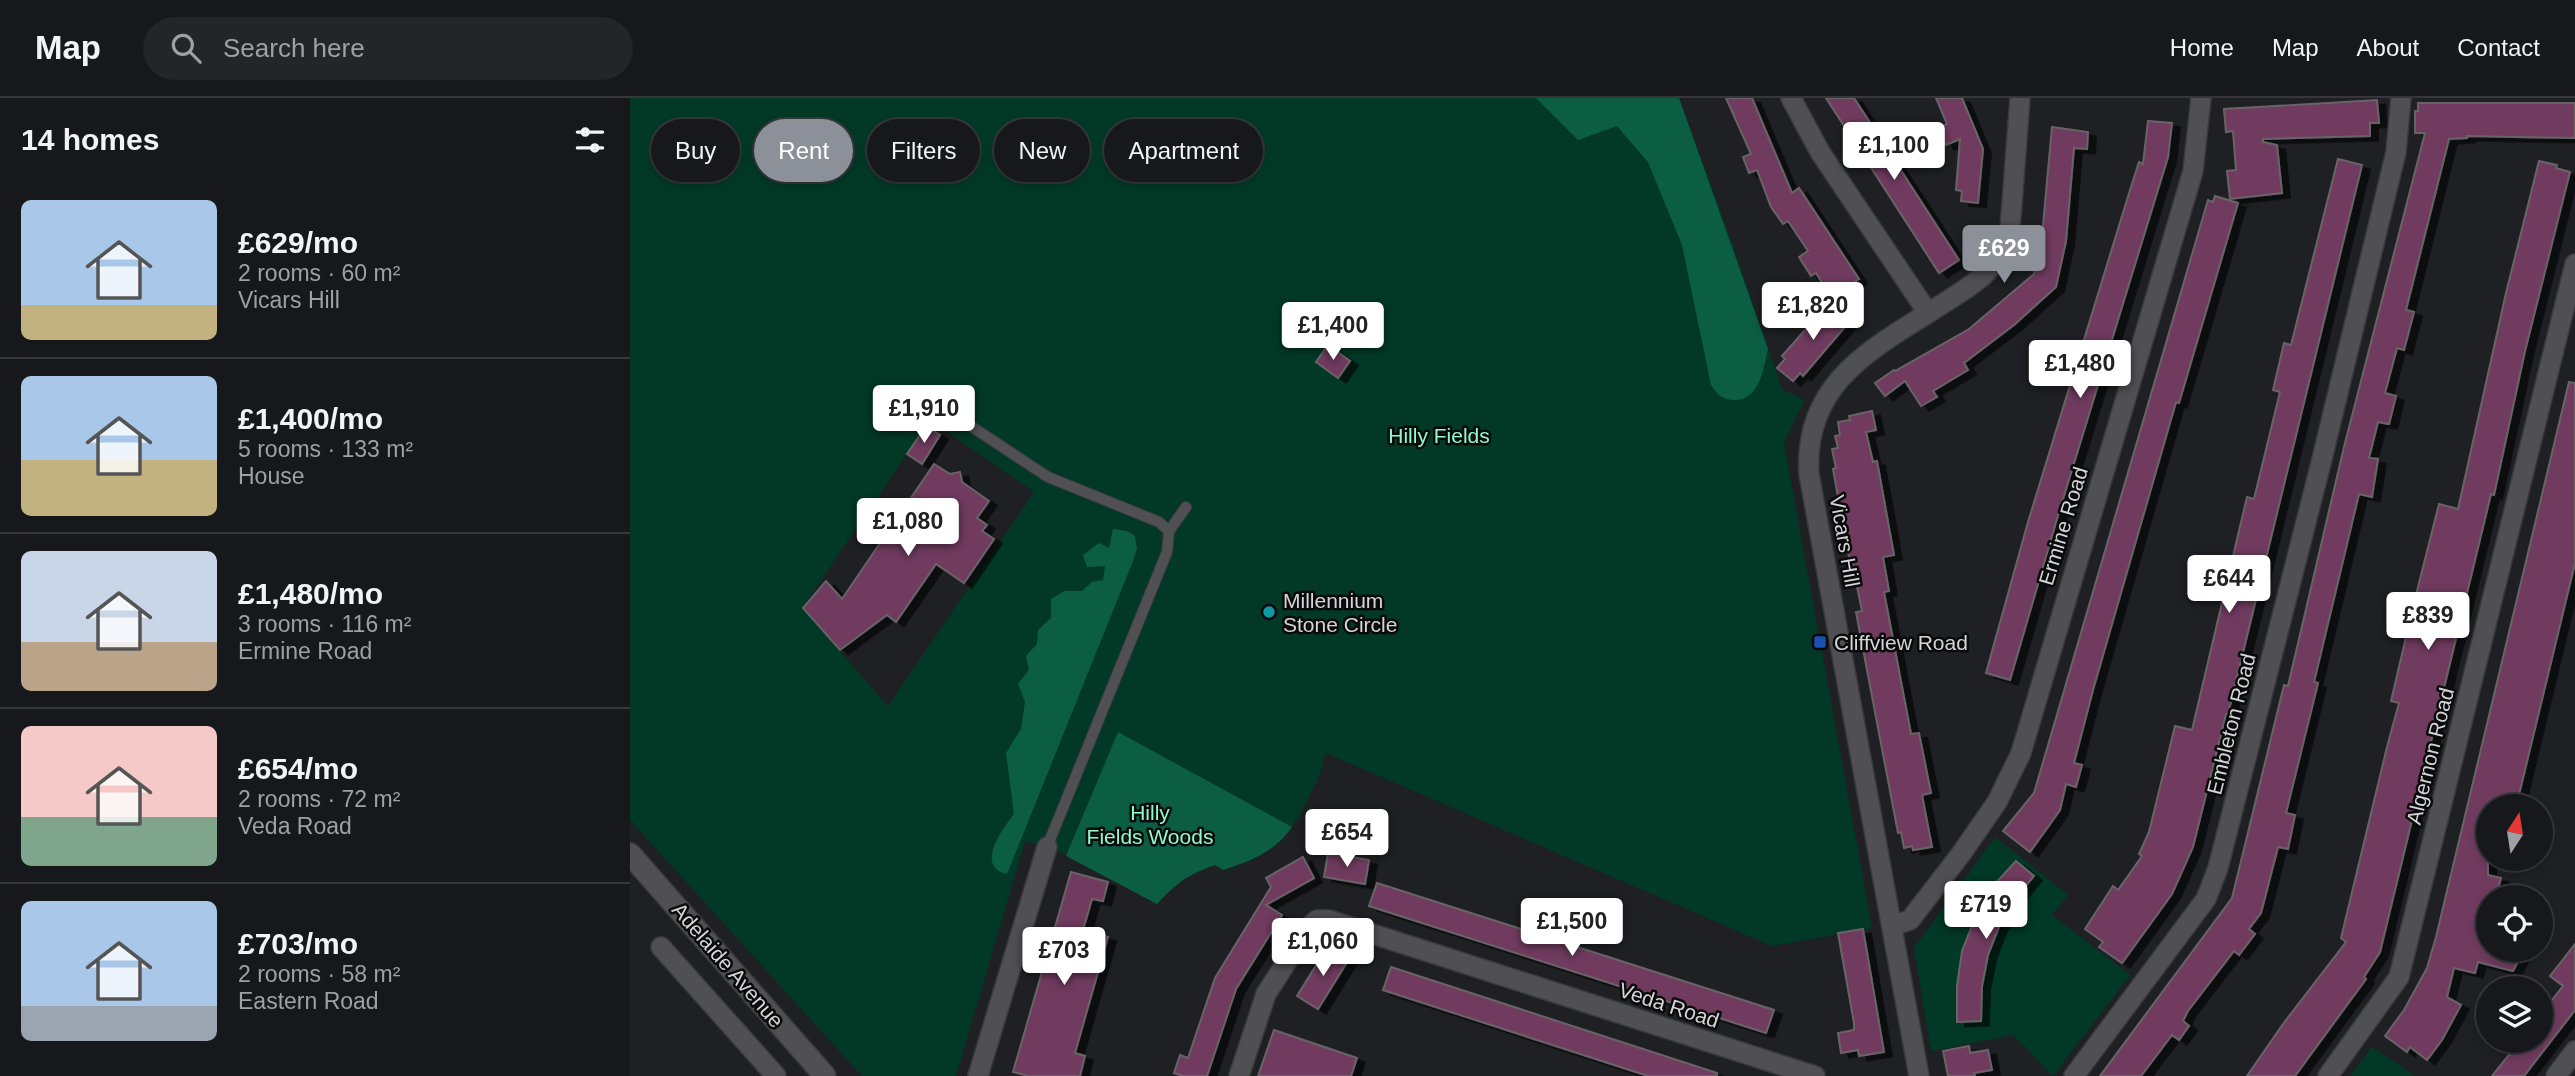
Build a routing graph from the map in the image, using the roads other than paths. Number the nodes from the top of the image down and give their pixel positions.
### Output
1 (1791, 98) edge
2 (2020, 98) edge
3 (2201, 98) edge
4 (2401, 98) edge
5 (2575, 264) edge
6 (1928, 313) junction
7 (954, 415) dead end
8 (1186, 507) dead end
9 (1168, 531) junction
10 (1046, 847) joint
11 (630, 854) edge
12 (1892, 926) junction
13 (661, 947) dead end
14 (2575, 1051) edge
15 (776, 1076) edge
16 (825, 1076) edge
17 (978, 1076) edge
18 (1239, 1076) edge
19 (1815, 1076) edge
20 (1919, 1076) edge
21 (2074, 1076) edge
22 (2328, 1076) edge
23 (2556, 1076) edge

1 - 6 street
2 - 6 street, Vicars Hill
3 - 12 street, Ermine Road
4 - 21 street, Embleton Road
5 - 22 street, Algernon Road
6 - 12 street, Vicars Hill
7 - 9 lane
8 - 9 lane
9 - 10 lane
10 - 17 street
11 - 16 main road, Adelaide Avenue
12 - 20 street, Vicars Hill
13 - 15 street
14 - 23 street
18 - 19 street, Veda Road

